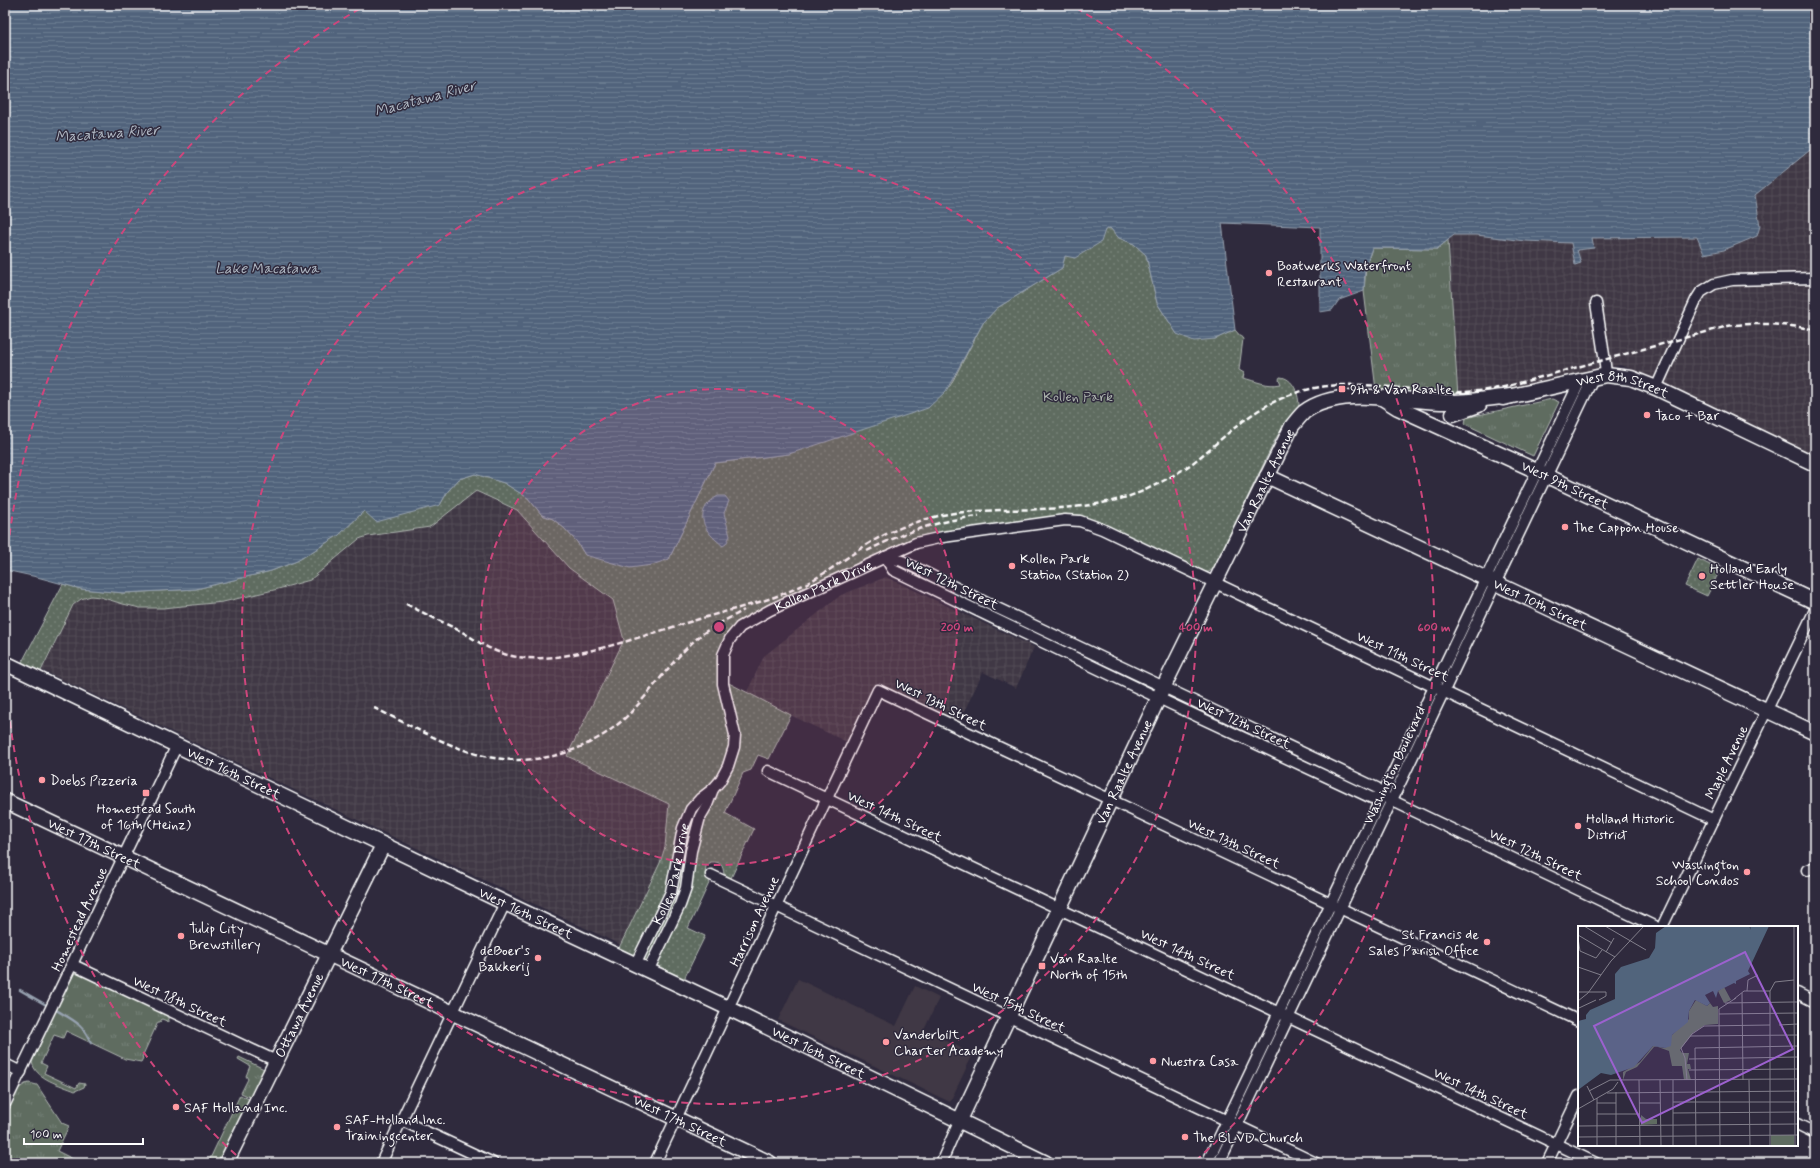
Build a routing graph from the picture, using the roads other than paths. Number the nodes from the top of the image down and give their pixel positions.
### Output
1 (1815, 278) edge
2 (1596, 303) dead end
3 (1593, 378) junction
4 (1656, 388) junction
5 (1382, 398) junction
6 (1451, 408) junction
7 (1456, 434) junction
8 (1815, 464) edge
9 (1542, 474) junction
10 (1267, 476) junction
11 (1080, 521) joint
12 (886, 557) junction
13 (1491, 581) junction
14 (1215, 583) junction
15 (1815, 602) edge
16 (1815, 610) edge
17 (5, 663) edge
18 (1439, 689) junction
19 (878, 690) joint
20 (1162, 692) junction
21 (1767, 710) junction
22 (1815, 732) edge
23 (177, 745) junction
24 (768, 771) dead end
25 (713, 789) junction
26 (1383, 796) junction
27 (827, 799) junction
28 (5, 801) edge
29 (1111, 801) junction
30 (1393, 801) junction
31 (1714, 820) junction
32 (383, 845) junction
33 (123, 856) junction
34 (711, 875) dead end
35 (505, 903) junction
36 (1331, 904) junction
37 (776, 907) junction
38 (1059, 909) junction
39 (1341, 909) junction
40 (1654, 926) edge
41 (1662, 926) edge
42 (330, 955) junction
43 (72, 965) junction
44 (635, 965) junction
45 (648, 971) junction
46 (1798, 994) edge
47 (1815, 1002) edge
48 (728, 1008) junction
49 (453, 1011) junction
50 (1279, 1013) junction
51 (1008, 1017) junction
52 (1289, 1018) junction
53 (1578, 1021) edge
54 (276, 1061) junction
55 (5, 1064) edge
56 (21, 1072) junction
57 (1578, 1098) edge
58 (5, 1104) edge
59 (676, 1118) junction
60 (401, 1120) junction
61 (1227, 1121) junction
62 (959, 1122) junction
63 (1798, 1124) edge
64 (1237, 1126) junction
65 (1815, 1133) edge
66 (1556, 1144) junction
67 (226, 1163) edge
68 (381, 1163) edge
69 (493, 1163) edge
70 (655, 1163) edge
71 (770, 1163) edge
72 (941, 1163) edge
73 (1046, 1163) edge
74 (1207, 1163) edge
75 (1219, 1163) edge
76 (1316, 1163) edge
77 (1547, 1163) edge
78 (1596, 1163) edge

1 - 4 street
2 - 3 street
3 - 4 street, West 8th Street
3 - 6 street, West 8th Street
3 - 9 street, Washington Boulevard
4 - 8 street, West 8th Street
5 - 6 street, West 8th Street
5 - 7 street, West 9th Street
5 - 10 street, Van Raalte Avenue
6 - 7 street
7 - 9 street, West 9th Street
9 - 13 street, Washington Boulevard
9 - 15 street, West 9th Street
10 - 13 street, West 10th Street
10 - 14 street, Van Raalte Avenue
11 - 12 street, Kollen Park Drive
11 - 14 street, West 11th Street
12 - 20 street, West 12th Street
12 - 25 street, Kollen Park Drive
13 - 18 street, Washington Boulevard
13 - 21 street, West 10th Street
14 - 18 street, West 11th Street
14 - 20 street, Van Raalte Avenue
16 - 21 street, Maple Avenue
17 - 23 street, West 16th Street
18 - 26 street, Washington Boulevard
18 - 30 street, Washington Boulevard
18 - 31 street, West 11th Street
19 - 27 street, Harrison Avenue
19 - 29 street, West 13th Street
20 - 26 street, West 12th Street
20 - 29 street, Van Raalte Avenue
21 - 22 street, West 10th Street
21 - 31 street, Maple Avenue
23 - 32 street, West 16th Street
23 - 33 street, Homestead Avenue
24 - 27 street, West 14th Street
25 - 44 street, Kollen Park Drive
25 - 45 street, Kollen Park Drive
26 - 30 street, West 12th Street
26 - 36 street, Washington Boulevard
27 - 37 street, Harrison Avenue
27 - 38 street, West 14th Street
28 - 33 street, West 17th Street
29 - 36 street, West 13th Street
29 - 38 street, Van Raalte Avenue
30 - 39 street, Washington Boulevard
30 - 40 street, West 12th Street
31 - 41 street, Maple Avenue
32 - 35 street, West 16th Street
32 - 42 street, Ottawa Avenue
33 - 42 street, West 17th Street
33 - 43 street, Homestead Avenue
34 - 37 street, West 15th Street
35 - 44 street, West 16th Street
35 - 49 street
36 - 39 street, West 13th Street
36 - 50 street, Washington Boulevard
37 - 48 street, Harrison Avenue
37 - 51 street, West 15th Street
38 - 50 street, West 14th Street
38 - 51 street, Van Raalte Avenue
39 - 52 street, Washington Boulevard
39 - 53 street, West 13th Street
42 - 49 street, West 17th Street
42 - 54 street, Ottawa Avenue
43 - 54 street, West 18th Street
43 - 56 street, Homestead Avenue
44 - 45 street, West 16th Street
45 - 48 street, West 16th Street
46 - 47 street
48 - 59 street, Harrison Avenue
48 - 62 street, West 16th Street
49 - 59 street, West 17th Street
49 - 60 street
50 - 52 street, West 14th Street
50 - 61 street, Washington Boulevard
51 - 61 street, West 15th Street
51 - 62 street, Van Raalte Avenue
52 - 64 street, Washington Boulevard
52 - 66 street, West 14th Street
54 - 67 street, Ottawa Avenue
55 - 56 street
56 - 58 street, Homestead Avenue
57 - 66 street
59 - 70 street, Harrison Avenue
59 - 71 street, West 17th Street
60 - 68 street
60 - 69 street
61 - 64 street, West 15th Street
61 - 74 street, Washington Boulevard
62 - 72 street, Van Raalte Avenue
62 - 73 street, West 16th Street
63 - 65 street
64 - 75 street, Washington Boulevard
64 - 76 street, West 15th Street
66 - 77 street
66 - 78 street, West 14th Street

